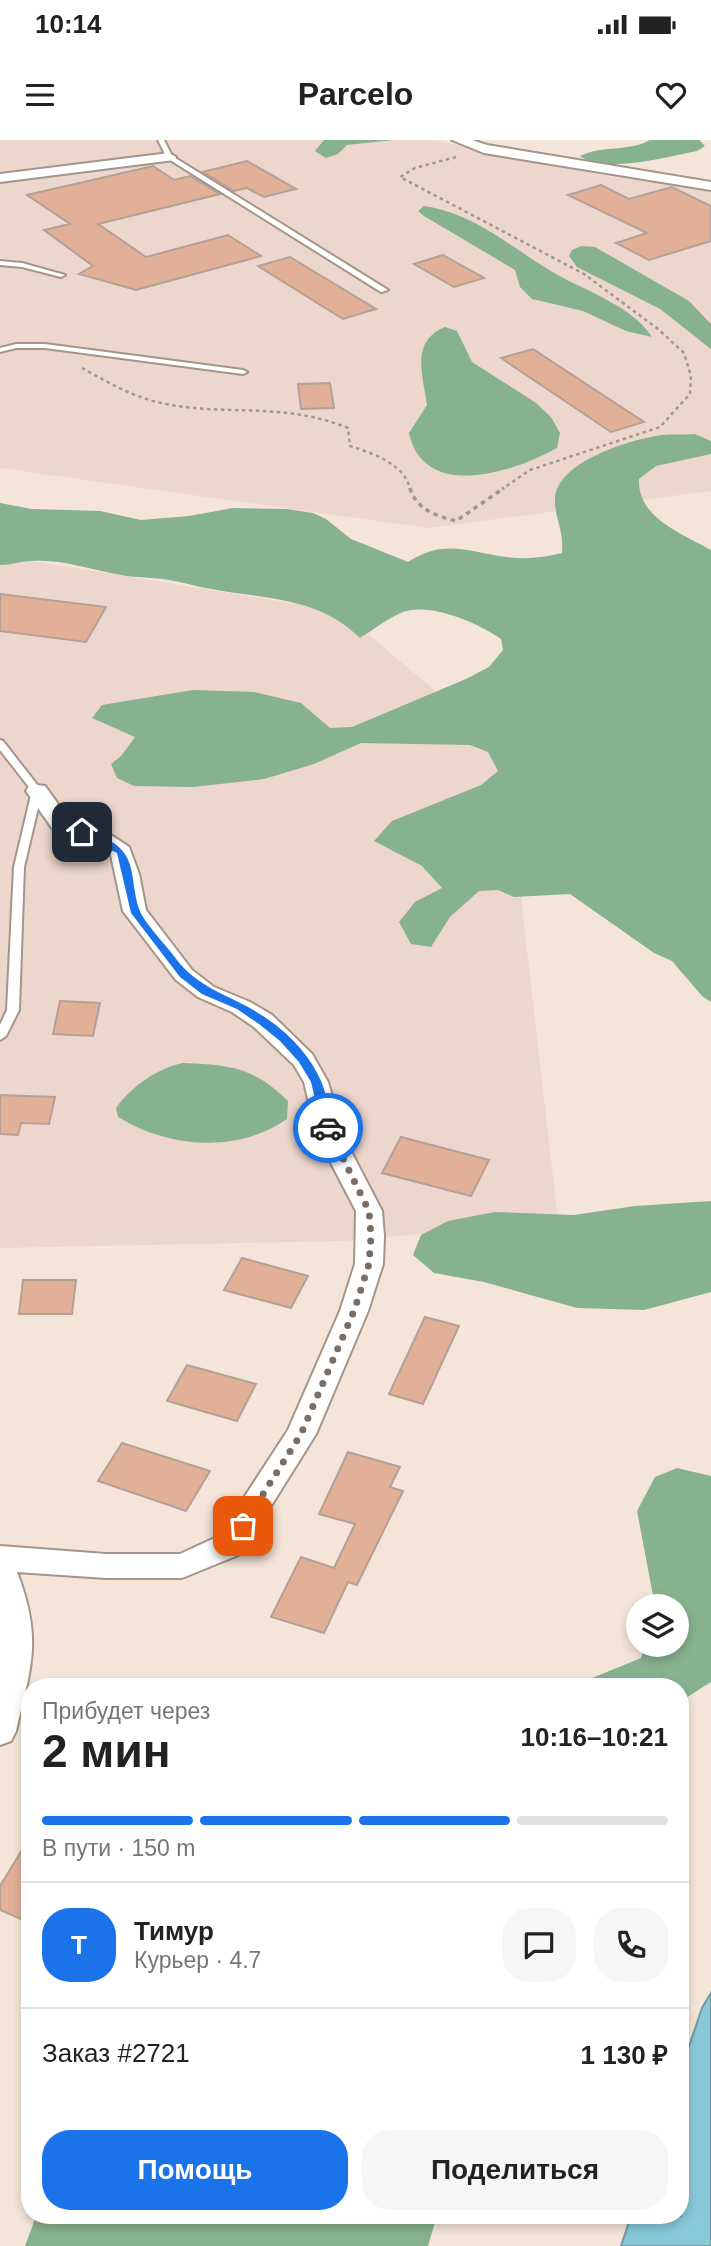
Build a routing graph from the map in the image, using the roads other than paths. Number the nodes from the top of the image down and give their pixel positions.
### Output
1 (161, 140) edge
2 (458, 140) edge
3 (169, 157) junction
4 (0, 178) edge
5 (711, 186) edge
6 (0, 263) edge
7 (61, 275) dead end
8 (384, 290) dead end
9 (0, 351) edge
10 (243, 372) dead end
11 (0, 743) edge
12 (37, 791) junction
13 (0, 1036) edge
14 (354, 1311) joint
15 (0, 1558) edge
16 (0, 1568) edge
17 (0, 1731) edge

1 - 3 lane
2 - 5 street
3 - 4 street
3 - 8 lane
6 - 7 lane
9 - 10 lane
11 - 12 lane
12 - 13 lane
12 - 14 street
14 - 15 street
16 - 17 street

